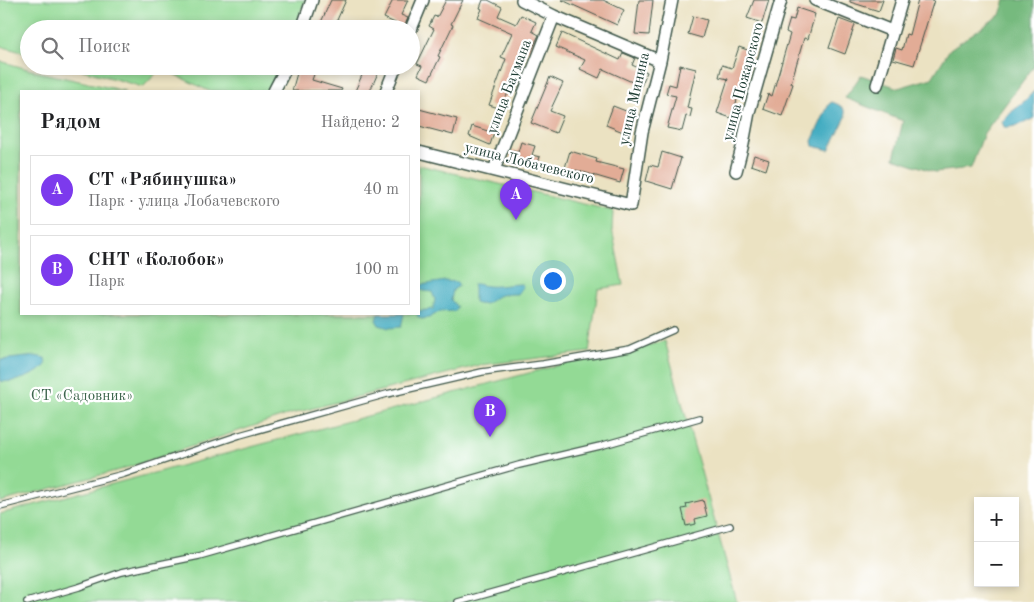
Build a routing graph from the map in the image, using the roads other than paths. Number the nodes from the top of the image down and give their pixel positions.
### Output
1 (312, 0) edge
2 (423, 0) edge
3 (522, 0) edge
4 (672, 0) edge
5 (781, 0) edge
6 (815, 0) edge
7 (902, 0) edge
8 (554, 16) junction
9 (305, 20) edge
10 (415, 20) edge
11 (892, 31) junction
12 (660, 61) junction
13 (282, 75) edge
14 (392, 75) edge
15 (876, 85) dead end
16 (274, 90) edge
17 (386, 90) edge
18 (420, 152) edge
19 (494, 170) junction
20 (736, 171) dead end
21 (631, 205) joint
22 (673, 330) dead end
23 (699, 418) dead end
24 (0, 506) edge
25 (730, 526) dead end
26 (27, 602) edge
27 (458, 602) edge

1 - 9 street
2 - 10 street
3 - 8 street
4 - 12 street, улица Минина
5 - 20 street, улица Пожарского
6 - 11 street
7 - 11 street
8 - 12 street
8 - 19 street, улица Баумана
11 - 15 street
12 - 21 street, улица Минина
13 - 16 street
14 - 17 street
18 - 19 street, улица Лобачевского
19 - 21 street, улица Лобачевского
22 - 24 lane
23 - 26 lane
25 - 27 lane

